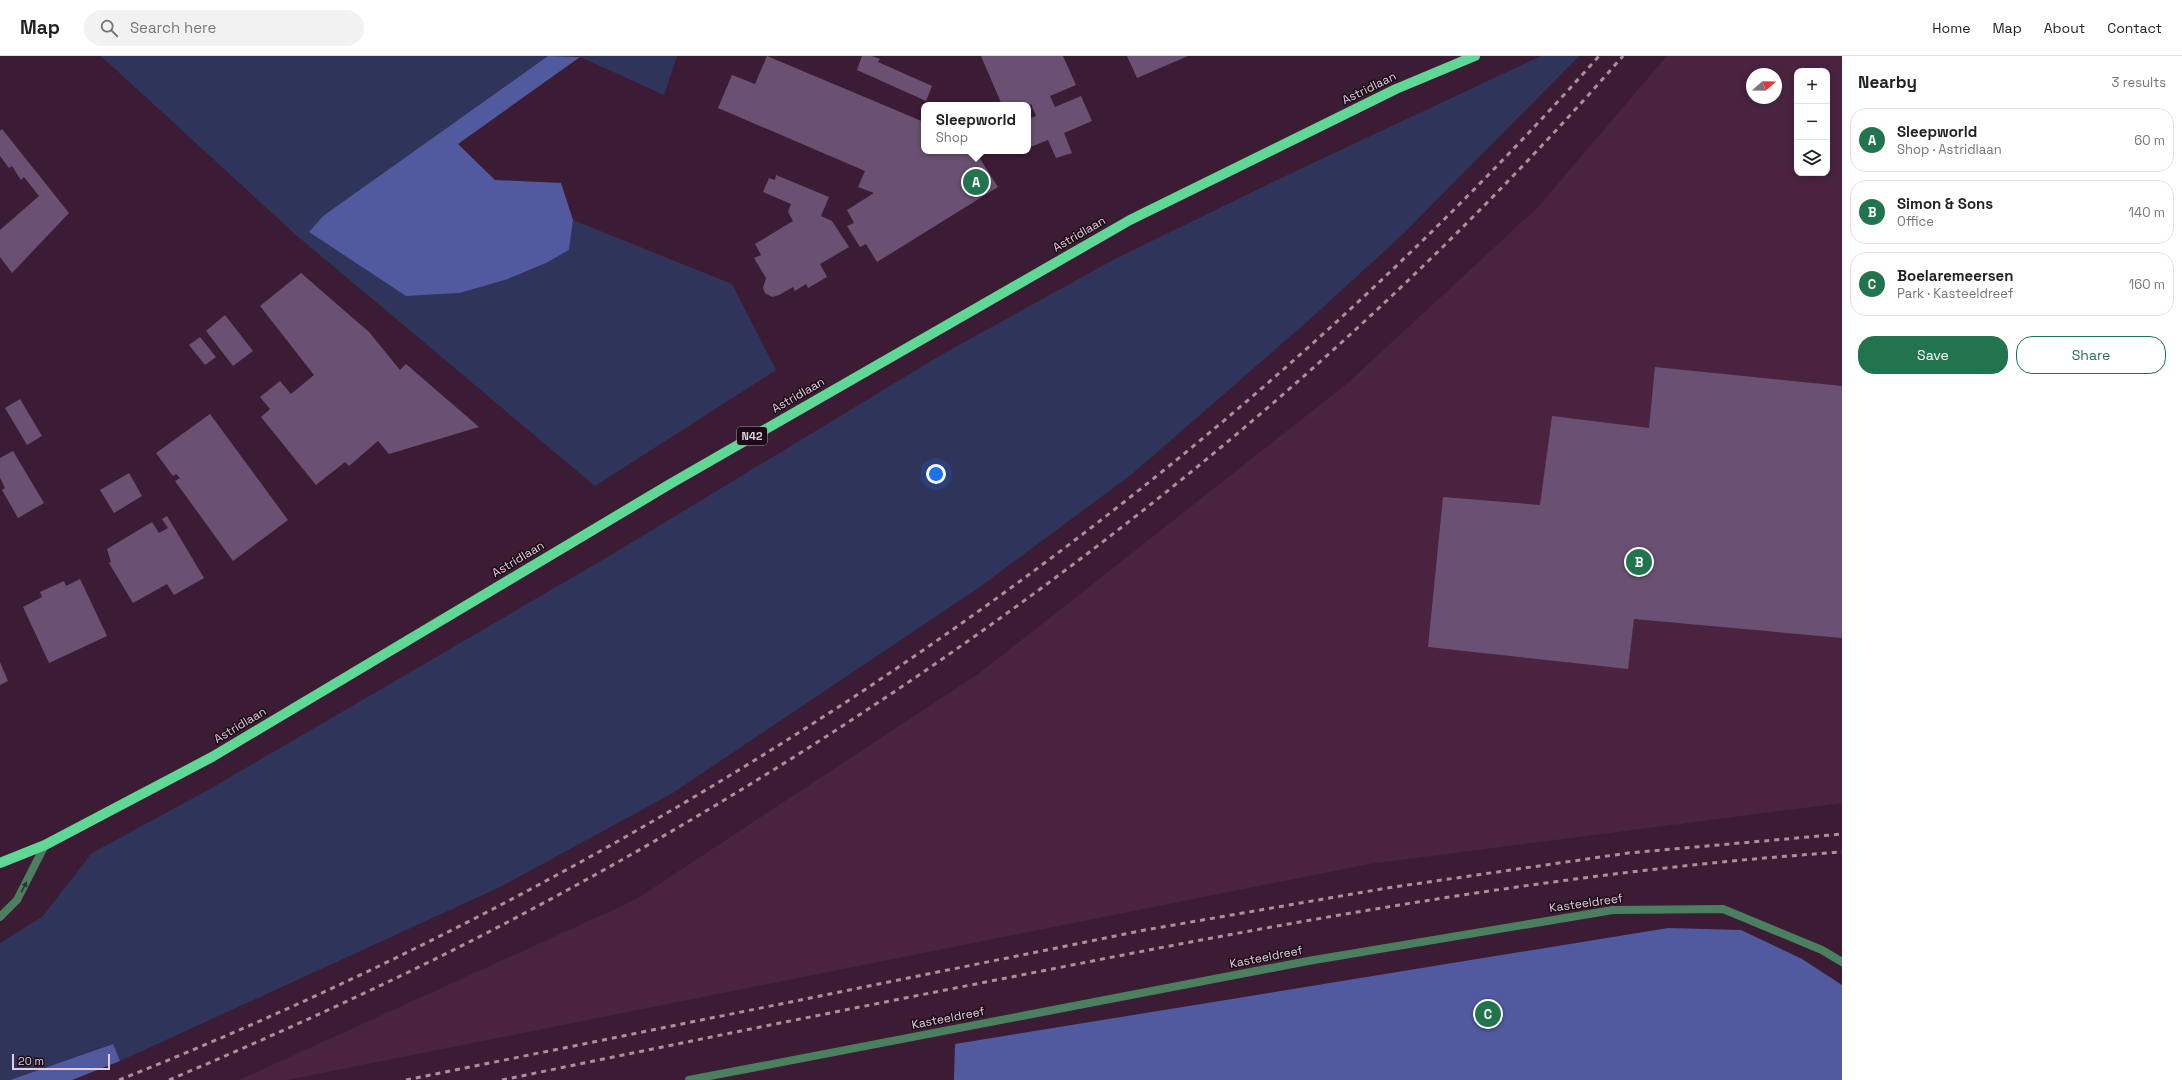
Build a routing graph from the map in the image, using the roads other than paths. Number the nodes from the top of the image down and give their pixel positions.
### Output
1 (1475, 56) edge
2 (45, 845) junction
3 (0, 863) edge
4 (0, 917) edge
5 (1842, 962) edge
6 (689, 1080) edge

1 - 2 main road, Astridlaan / N42
2 - 3 main road, Astridlaan / N42
4 -> 2 street
5 - 6 street, Kasteeldreef

